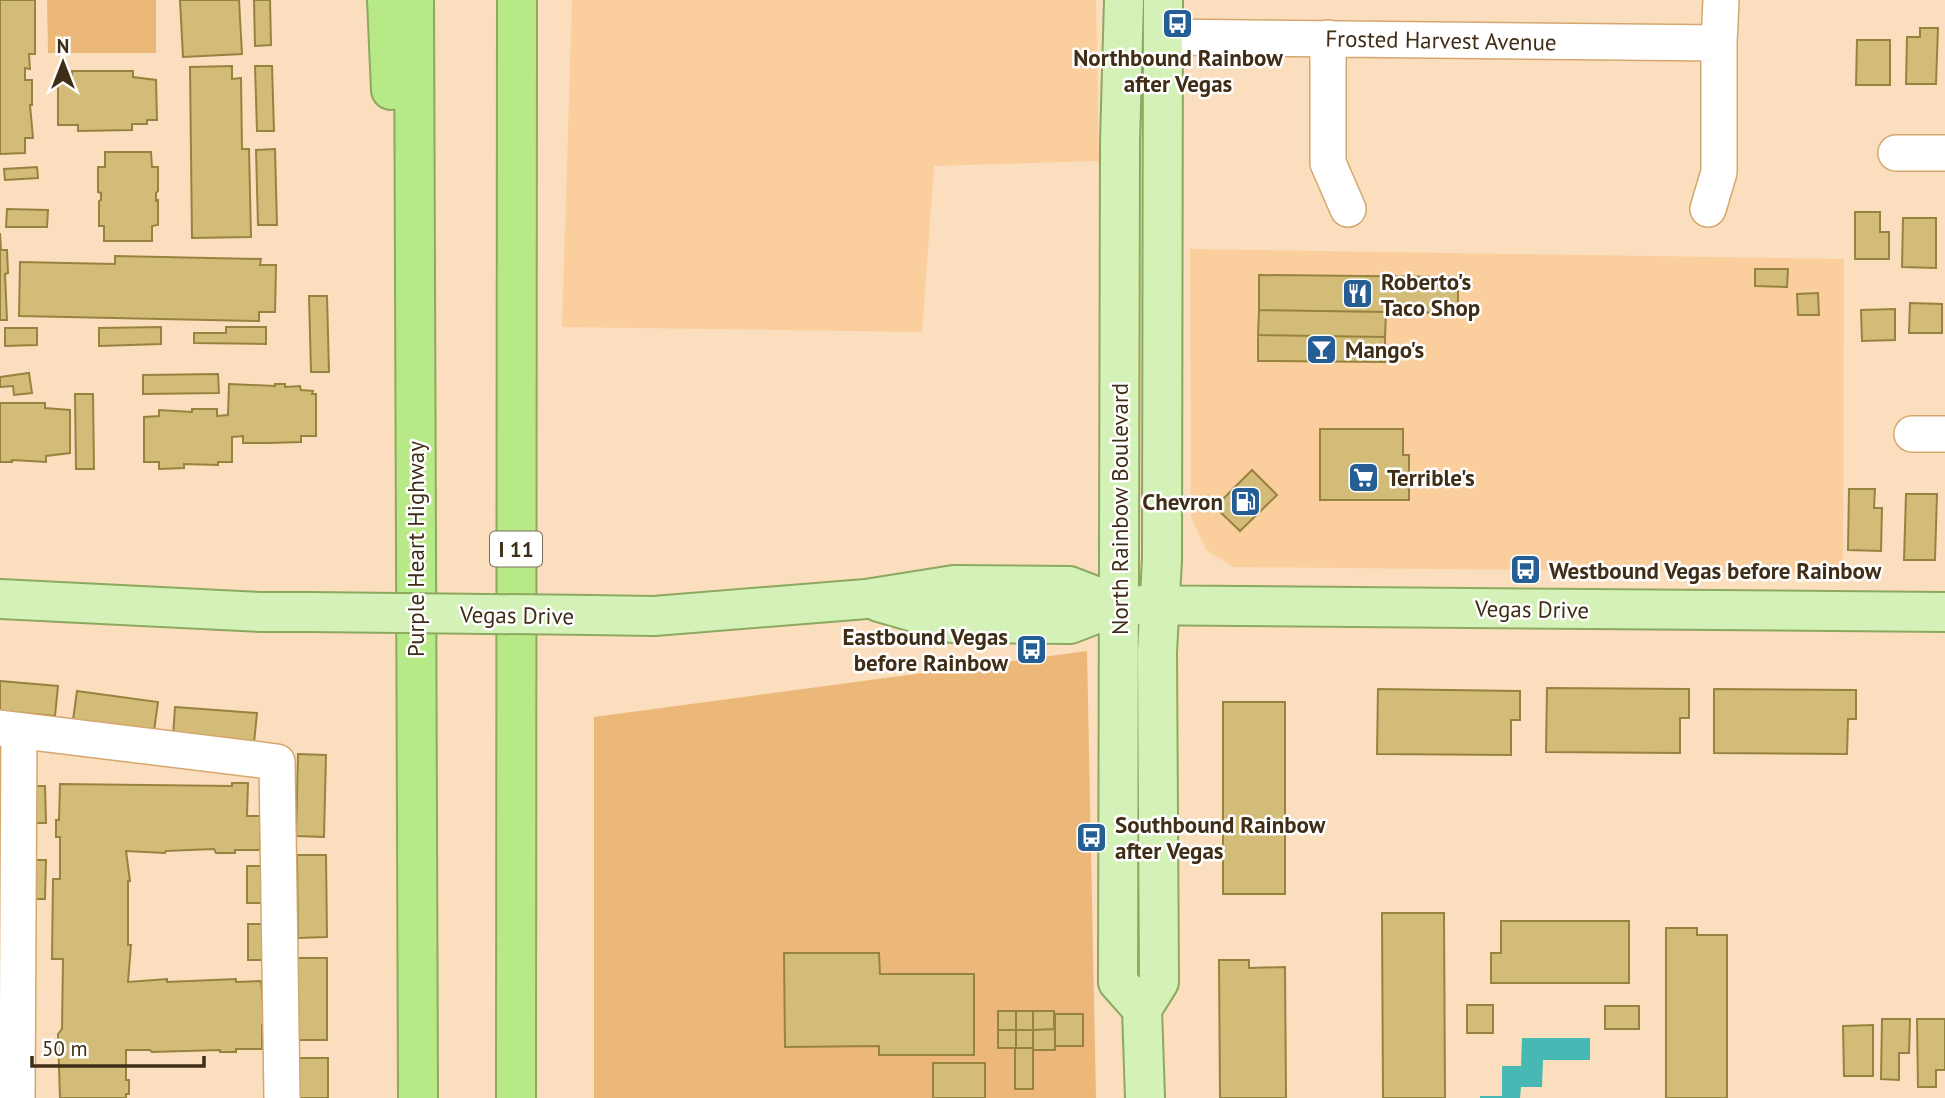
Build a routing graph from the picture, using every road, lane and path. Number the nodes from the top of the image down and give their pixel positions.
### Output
1 (387, 0) edge
2 (414, 0) edge
3 (517, 0) edge
4 (1124, 0) edge
5 (1721, 0) edge
6 (1163, 18) edge
7 (1328, 38) junction
8 (1719, 43) junction
9 (1896, 153) dead end
10 (1945, 153) edge
11 (1348, 209) dead end
12 (1708, 209) dead end
13 (414, 389) junction
14 (0, 599) edge
15 (1119, 605) junction
16 (1160, 606) junction
17 (1945, 612) edge
18 (10, 729) edge
19 (8, 954) edge
20 (8, 989) edge
21 (1142, 1009) junction
22 (17, 1098) edge
23 (282, 1098) edge
24 (418, 1098) edge
25 (516, 1098) edge
26 (1145, 1098) edge

1 - 13 highway
2 - 13 highway, Purple Heart Highway
3 - 25 highway, I 11
4 - 15 main road, North Rainbow Boulevard
5 - 8 street
6 - 7 street, Frosted Harvest Avenue
6 - 16 main road, North Rainbow Boulevard
7 - 8 street, Frosted Harvest Avenue
7 - 11 street
8 - 12 street
9 - 10 street
13 - 24 highway, Purple Heart Highway
14 - 15 main road, Vegas Drive, bridge
15 - 16 main road, Vegas Drive
15 - 21 main road, North Rainbow Boulevard
16 - 17 main road, Vegas Drive
16 - 21 main road, North Rainbow Boulevard
18 - 19 street
18 - 23 street
19 - 20 street
20 - 22 street
21 - 26 main road

